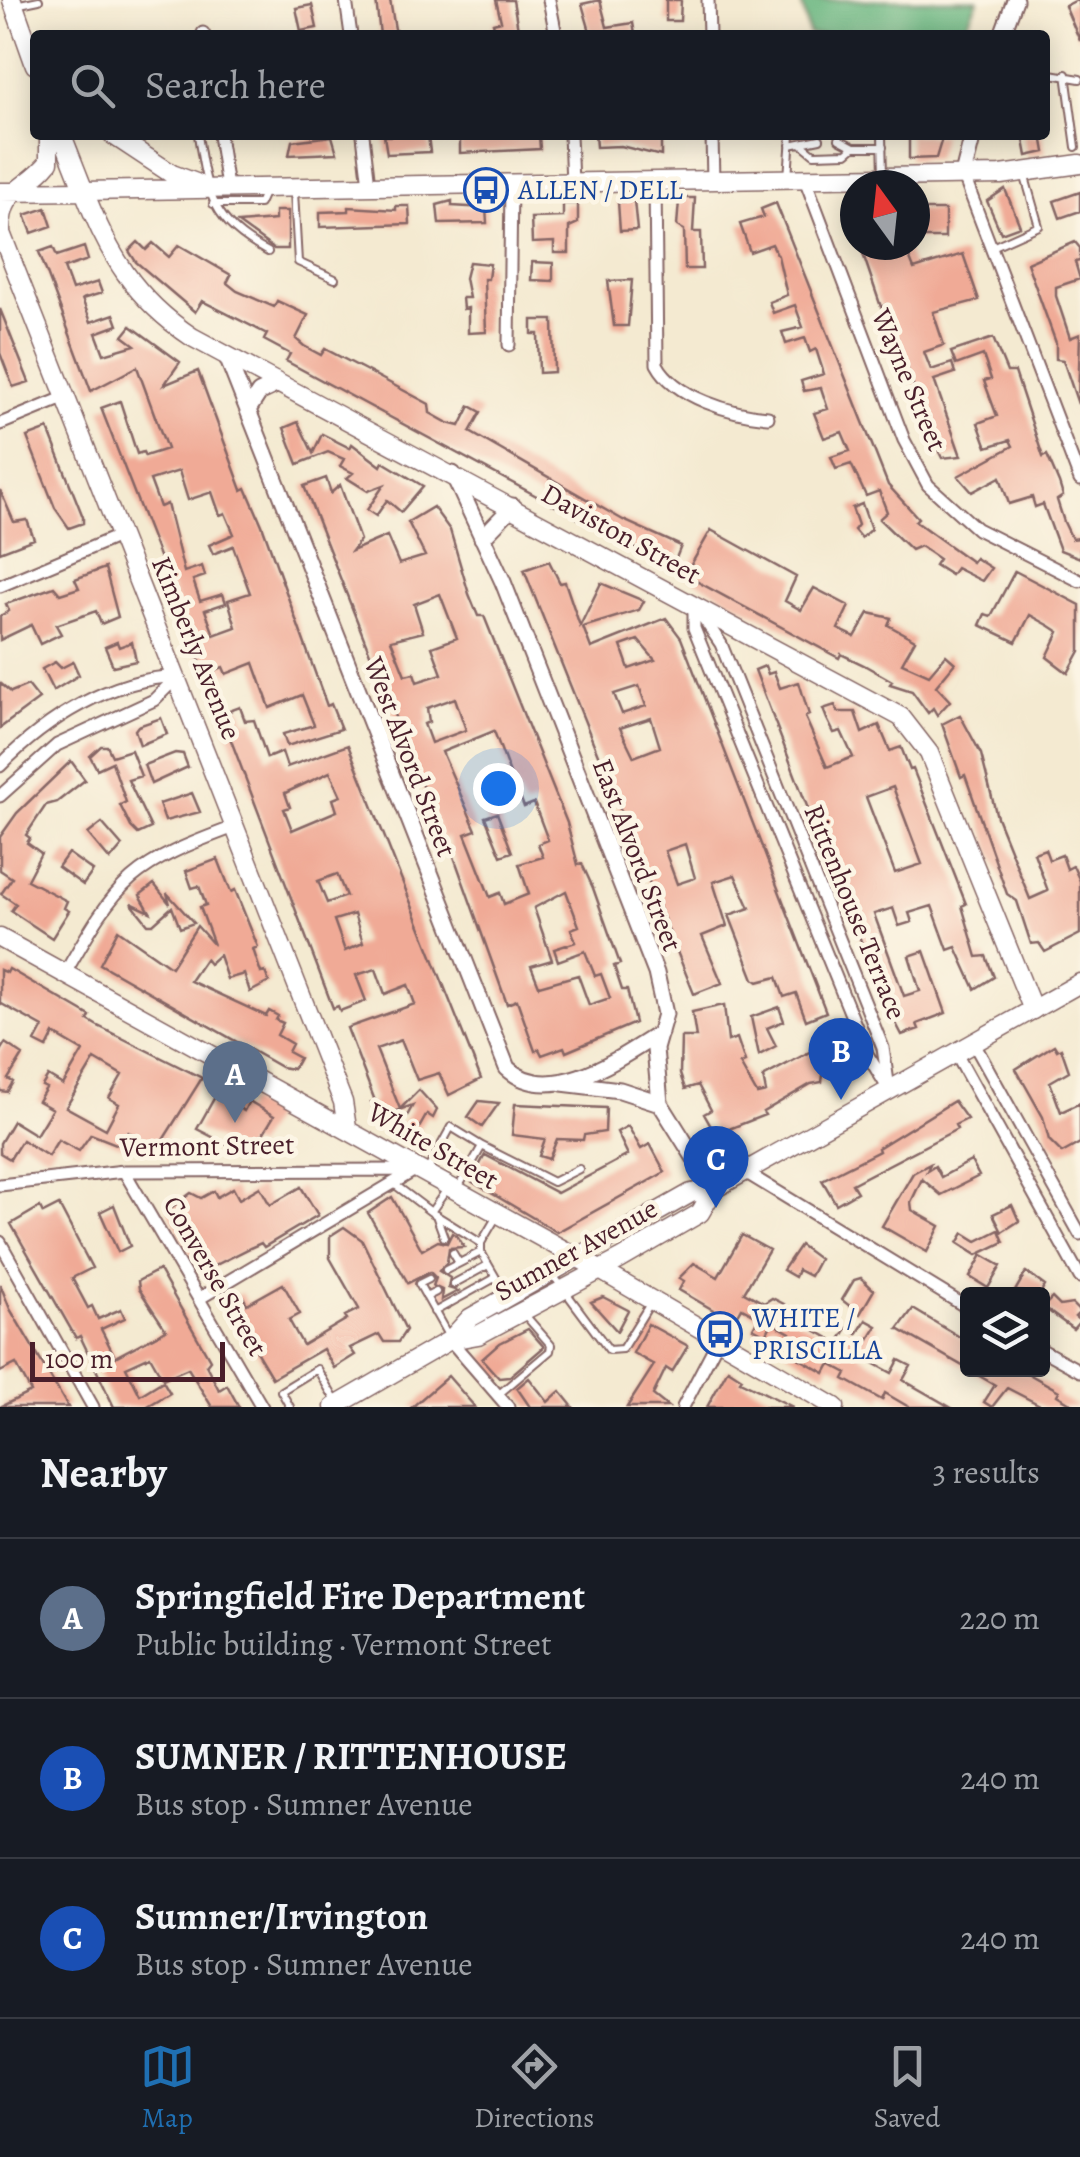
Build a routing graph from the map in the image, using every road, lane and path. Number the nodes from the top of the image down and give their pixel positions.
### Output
1 (38, 0) edge
2 (346, 0) edge
3 (549, 0) edge
4 (708, 0) edge
5 (1016, 0) edge
6 (13, 3) edge
7 (350, 30) edge
8 (555, 30) edge
9 (709, 30) edge
10 (1004, 30) edge
11 (30, 51) edge
12 (1050, 73) edge
13 (1066, 74) junction
14 (1080, 79) edge
15 (49, 140) edge
16 (64, 140) edge
17 (121, 140) edge
18 (199, 140) edge
19 (220, 140) edge
20 (364, 140) edge
21 (570, 140) edge
22 (712, 140) edge
23 (790, 140) edge
24 (818, 140) edge
25 (841, 140) edge
26 (882, 140) edge
27 (972, 140) edge
28 (790, 145) junction
29 (803, 146) junction
30 (854, 147) junction
31 (883, 147) junction
32 (1079, 154) edge
33 (883, 170) edge
34 (1024, 172) junction
35 (962, 174) junction
36 (930, 175) edge
37 (840, 178) edge
38 (797, 179) junction
39 (713, 180) junction
40 (655, 182) junction
41 (572, 183) junction
42 (511, 184) junction
43 (369, 185) junction
44 (268, 186) junction
45 (294, 186) junction
46 (228, 187) junction
47 (84, 191) junction
48 (6, 192) edge
49 (209, 195) junction
50 (991, 247) junction
51 (268, 252) dead end
52 (335, 279) dead end
53 (509, 345) dead end
54 (227, 357) junction
55 (278, 384) junction
56 (66, 398) junction
57 (248, 410) junction
58 (768, 417) dead end
59 (0, 424) edge
60 (453, 474) junction
61 (1080, 480) edge
62 (514, 506) junction
63 (121, 535) junction
64 (482, 538) junction
65 (1080, 581) edge
66 (0, 586) edge
67 (694, 606) junction
68 (178, 676) junction
69 (54, 720) junction
70 (67, 739) junction
71 (0, 766) edge
72 (0, 796) edge
73 (236, 826) junction
74 (0, 938) edge
75 (64, 975) junction
76 (1080, 983) edge
77 (1033, 1010) junction
78 (660, 1033) junction
79 (973, 1042) junction
80 (955, 1052) junction
81 (559, 1083) junction
82 (890, 1091) junction
83 (660, 1103) junction
84 (347, 1128) junction
85 (482, 1146) junction
86 (579, 1169) dead end
87 (124, 1171) junction
88 (420, 1172) junction
89 (744, 1172) junction
90 (393, 1184) junction
91 (0, 1186) edge
92 (714, 1189) junction
93 (452, 1190) junction
94 (434, 1213) junction
95 (498, 1215) junction
96 (1080, 1234) edge
97 (444, 1237) dead end
98 (0, 1242) edge
99 (481, 1247) junction
100 (453, 1253) dead end
101 (576, 1258) junction
102 (458, 1263) junction
103 (488, 1265) junction
104 (446, 1270) dead end
105 (600, 1270) junction
106 (551, 1273) junction
107 (1080, 1276) edge
108 (429, 1278) dead end
109 (495, 1278) junction
110 (453, 1284) dead end
111 (564, 1289) junction
112 (436, 1292) dead end
113 (426, 1297) junction
114 (507, 1297) junction
115 (200, 1298) junction
116 (652, 1301) junction
117 (960, 1303) edge
118 (434, 1312) junction
119 (521, 1312) junction
120 (450, 1340) junction
121 (718, 1340) junction
122 (1050, 1354) edge
123 (1080, 1371) edge
124 (498, 1395) junction
125 (336, 1406) edge
126 (93, 1407) edge
127 (262, 1407) edge
128 (290, 1407) edge
129 (508, 1407) edge
130 (683, 1407) edge
131 (835, 1407) edge

1 - 6 lane
2 - 7 street
3 - 8 street
4 - 9 street
5 - 10 street
6 - 11 main road
12 - 13 lane
13 - 14 lane
13 - 32 lane
15 - 48 main road
16 - 47 main road, Daviston Street
17 - 49 main road
18 - 49 lane
19 - 46 street
20 - 43 street
21 - 41 street
22 - 39 street
23 - 28 lane
24 - 29 lane
25 - 30 lane
26 - 31 lane
27 - 35 street
28 - 29 lane
28 - 38 lane
29 - 30 lane
30 - 31 lane
31 - 33 lane
32 - 34 main road
34 - 35 main road
34 - 50 lane
35 - 36 main road
35 - 50 street
37 - 38 main road
38 - 39 main road
38 - 65 street, Wayne Street
39 - 40 main road
40 - 41 main road
40 - 58 street
41 - 42 main road
42 - 43 main road
42 - 53 street
43 - 45 main road
44 - 45 main road
44 - 46 main road
44 - 49 lane
45 - 52 lane
46 - 49 main road
47 - 48 main road
47 - 49 main road
47 - 54 main road, Daviston Street
48 - 56 main road, Kimberly Avenue
49 - 51 lane
50 - 61 street
54 - 55 main road, Daviston Street
54 - 57 street, West Alvord Street
55 - 57 street
55 - 60 main road, Daviston Street
56 - 59 street
56 - 63 main road, Kimberly Avenue
57 - 81 street, West Alvord Street
60 - 62 main road, Daviston Street
60 - 64 street, East Alvord Street
62 - 64 street
62 - 67 main road, Daviston Street
63 - 66 street
63 - 68 main road, Kimberly Avenue
64 - 78 street, East Alvord Street
67 - 77 main road, Daviston Street
67 - 82 street, Rittenhouse Terrace
67 - 82 street, Rittenhouse Terrace
68 - 69 street
68 - 70 street
68 - 73 main road, Kimberly Avenue
69 - 70 street
69 - 71 street
70 - 72 street
73 - 75 street
73 - 84 main road, Kimberly Avenue
74 - 75 main road, White Street
75 - 84 main road, White Street
76 - 77 main road, Sumner Avenue
77 - 79 main road, Sumner Avenue
78 - 81 street
78 - 83 street, East Alvord Street
79 - 80 main road, Sumner Avenue
79 - 96 street
80 - 82 main road, Sumner Avenue
80 - 107 street
81 - 83 street, West Alvord Street
82 - 89 main road, Sumner Avenue
83 - 92 street, East Alvord Street
84 - 88 main road, White Street
85 - 86 lane
85 - 88 lane
85 - 93 lane
87 - 88 street, Vermont Street
87 - 91 street, Vermont Street
87 - 115 street, Converse Street
88 - 90 street
88 - 93 main road, White Street
89 - 92 main road, Sumner Avenue
89 - 117 street
90 - 94 lane
90 - 115 street
92 - 101 main road, Sumner Avenue
92 - 105 main road, Sumner Avenue
93 - 94 lane
93 - 95 main road, White Street
94 - 97 lane
94 - 99 lane
95 - 99 lane
95 - 101 main road, White Street
98 - 126 street
99 - 102 lane
99 - 103 lane
100 - 102 lane
101 - 105 main road, White Street
101 - 106 main road, Sumner Avenue
102 - 104 lane
103 - 109 lane
103 - 110 lane
105 - 111 main road, Sumner Avenue
105 - 116 main road, White Street
106 - 111 lane
106 - 114 main road, Sumner Avenue
108 - 113 lane
109 - 114 lane
109 - 118 lane
111 - 116 lane
111 - 119 main road, Sumner Avenue
112 - 113 lane
113 - 118 lane
114 - 120 main road, Sumner Avenue
115 - 127 street, Converse Street
116 - 121 main road, White Street
118 - 120 lane
119 - 120 main road, Sumner Avenue
119 - 124 lane
120 - 124 street
120 - 125 main road, Sumner Avenue
121 - 130 street
121 - 131 main road, White Street
122 - 123 street
124 - 129 street
125 - 128 lane

